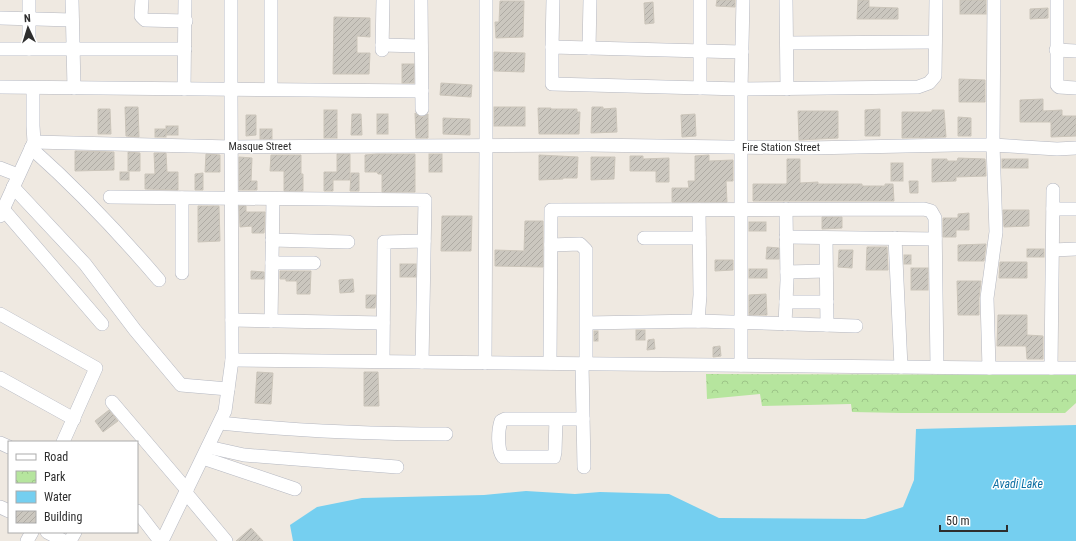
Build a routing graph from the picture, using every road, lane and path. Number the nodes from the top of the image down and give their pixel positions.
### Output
1 (29, 0) edge
2 (72, 0) edge
3 (142, 0) edge
4 (185, 0) edge
5 (231, 0) edge
6 (271, 0) edge
7 (383, 0) edge
8 (421, 0) edge
9 (486, 0) edge
10 (553, 0) edge
11 (590, 0) edge
12 (700, 0) edge
13 (743, 0) edge
14 (786, 0) edge
15 (936, 0) edge
16 (994, 0) edge
17 (1057, 0) edge
18 (0, 18) edge
19 (29, 19) junction
20 (72, 20) junction
21 (186, 21) junction
22 (935, 42) junction
23 (787, 43) junction
24 (421, 46) junction
25 (552, 47) junction
26 (589, 48) junction
27 (0, 49) edge
28 (29, 49) junction
29 (73, 49) junction
30 (185, 49) junction
31 (700, 50) junction
32 (1056, 50) junction
33 (1076, 51) edge
34 (742, 52) junction
35 (0, 88) edge
36 (34, 88) junction
37 (74, 88) junction
38 (700, 88) junction
39 (1076, 88) edge
40 (184, 89) junction
41 (231, 89) junction
42 (271, 89) junction
43 (741, 89) junction
44 (787, 89) junction
45 (422, 91) junction
46 (422, 109) dead end
47 (32, 145) junction
48 (992, 145) junction
49 (486, 146) junction
50 (231, 147) junction
51 (741, 147) junction
52 (1076, 148) edge
53 (0, 168) edge
54 (16, 181) junction
55 (1053, 190) dead end
56 (110, 197) dead end
57 (182, 198) junction
58 (231, 198) junction
59 (273, 199) junction
60 (786, 209) junction
61 (1053, 209) junction
62 (699, 210) junction
63 (742, 210) junction
64 (1076, 210) edge
65 (2, 212) edge
66 (786, 237) junction
67 (644, 238) dead end
68 (699, 238) junction
69 (826, 238) junction
70 (895, 238) junction
71 (935, 239) junction
72 (272, 240) junction
73 (424, 241) junction
74 (348, 242) dead end
75 (551, 245) junction
76 (1076, 249) edge
77 (1053, 250) junction
78 (272, 263) junction
79 (314, 263) dead end
80 (826, 271) junction
81 (786, 272) junction
82 (182, 273) dead end
83 (159, 280) dead end
84 (786, 302) junction
85 (827, 302) junction
86 (0, 314) edge
87 (232, 320) junction
88 (271, 321) junction
89 (698, 321) junction
90 (383, 323) junction
91 (587, 323) junction
92 (742, 323) junction
93 (102, 324) dead end
94 (785, 324) junction
95 (827, 325) junction
96 (856, 326) dead end
97 (232, 360) junction
98 (383, 362) junction
99 (422, 362) junction
100 (485, 362) junction
101 (550, 363) junction
102 (584, 364) junction
103 (741, 365) junction
104 (901, 367) junction
105 (937, 367) junction
106 (989, 368) junction
107 (1051, 368) junction
108 (1076, 368) edge
109 (0, 378) edge
110 (228, 389) junction
111 (112, 402) dead end
112 (74, 419) junction
113 (556, 419) junction
114 (583, 419) junction
115 (220, 423) junction
116 (446, 434) dead end
117 (63, 441) edge
118 (206, 452) junction
119 (397, 467) dead end
120 (584, 467) dead end
121 (294, 489) dead end
122 (187, 491) junction
123 (138, 512) edge
124 (49, 533) edge
125 (64, 541) edge
126 (161, 541) edge
127 (226, 541) edge

1 - 19 street
2 - 20 street
3 - 21 street
4 - 21 street
5 - 41 street
6 - 42 street
7 - 24 street
8 - 24 street
9 - 49 street
10 - 25 street
11 - 26 street
12 - 31 street
13 - 34 street
14 - 23 street
15 - 22 street
16 - 48 street
17 - 32 street
18 - 19 street
19 - 20 street
19 - 28 street
20 - 29 street
21 - 30 street
22 - 23 street
22 - 44 street
23 - 44 street
24 - 45 street
25 - 26 street
25 - 38 street
26 - 31 street
27 - 28 street
28 - 29 street
29 - 30 street
29 - 37 street
30 - 40 street
31 - 34 street
31 - 38 street
32 - 33 street
32 - 39 street
34 - 43 street
35 - 36 street
36 - 37 street
36 - 47 street
37 - 40 street
38 - 43 street
40 - 41 street
41 - 42 street
41 - 50 street
42 - 45 street
43 - 44 street
43 - 51 street
45 - 46 street
47 - 50 street, Masque Street
47 - 54 street
47 - 83 street
48 - 51 street, Fire Station Street
48 - 52 street, Fire Station Street
48 - 106 street
49 - 50 street, Masque Street
49 - 51 street, Fire Station Street
49 - 100 street
50 - 58 street
51 - 63 street
53 - 54 street
54 - 65 street
54 - 110 street
55 - 61 street
56 - 57 street
57 - 58 street
57 - 82 street
58 - 59 street
58 - 87 street
59 - 72 street
59 - 73 street
60 - 63 street
60 - 66 street
60 - 71 street
61 - 64 street
61 - 77 street
62 - 63 street
62 - 68 street
62 - 75 street
63 - 92 street
65 - 93 street
66 - 69 street
66 - 81 street
67 - 68 street
68 - 89 street
69 - 70 street
69 - 80 street
70 - 71 street
70 - 104 street
71 - 105 street
72 - 74 street
72 - 78 street
73 - 90 street
73 - 99 street
75 - 91 street
75 - 101 street
76 - 77 street
77 - 107 street
78 - 79 street
78 - 88 street
80 - 81 street
80 - 85 street
81 - 84 street
84 - 85 street
84 - 94 street
85 - 95 street
86 - 112 street
87 - 88 street
87 - 97 street
88 - 90 street
89 - 91 street
89 - 92 street
90 - 98 street
91 - 102 street
92 - 94 street
92 - 103 street
94 - 95 street
95 - 96 street
97 - 98 street
97 - 110 street
98 - 99 street
99 - 100 street
100 - 101 street
101 - 102 street
102 - 103 street
102 - 114 street
103 - 104 street
104 - 105 street
105 - 106 street
106 - 107 street
107 - 108 street
109 - 112 street
110 - 115 street
111 - 122 street
112 - 117 street
113 - 113 street
113 - 114 street
114 - 120 street
115 - 116 street
115 - 118 street
118 - 119 street
118 - 121 street
118 - 122 street
122 - 126 street
122 - 127 street
123 - 126 street
124 - 125 street

